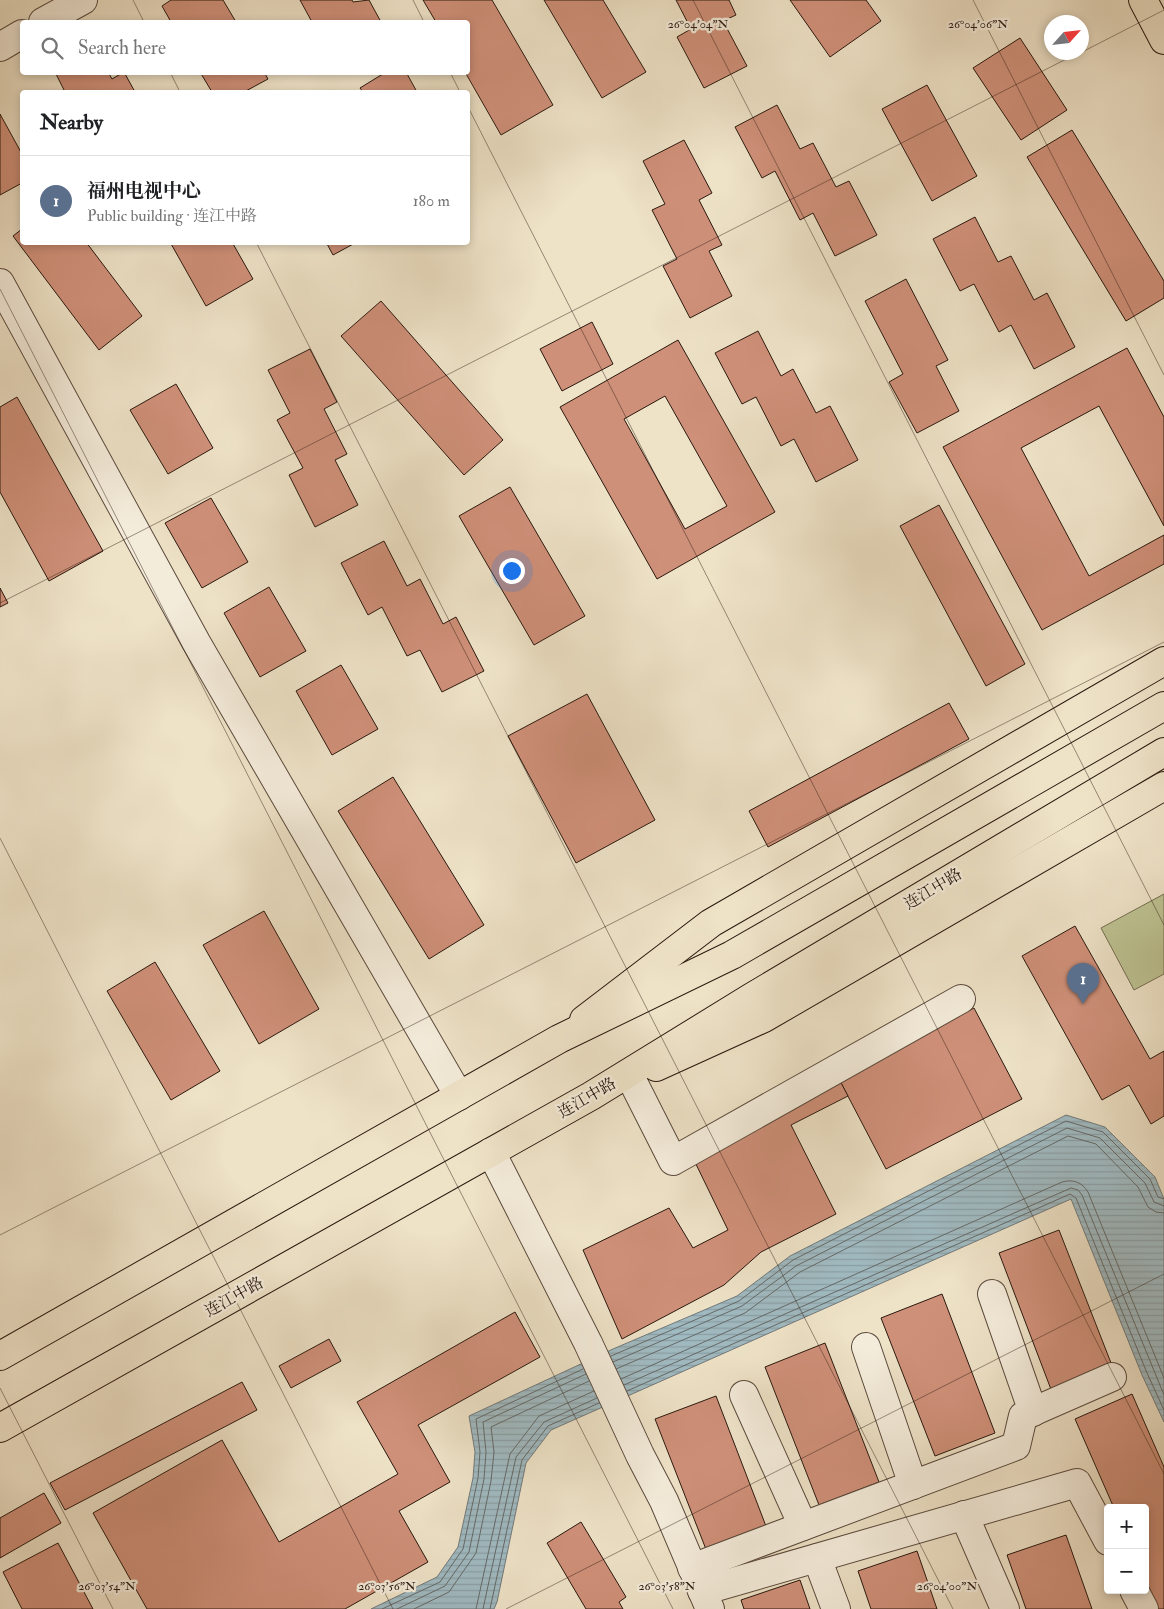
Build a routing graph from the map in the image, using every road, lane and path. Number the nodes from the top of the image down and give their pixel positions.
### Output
1 (83, 0) edge
2 (1142, 0) edge
3 (47, 20) edge
4 (20, 35) edge
5 (1164, 40) edge
6 (0, 47) edge
7 (0, 283) edge
8 (1164, 661) edge
9 (1164, 706) edge
10 (1164, 752) edge
11 (1164, 786) edge
12 (961, 999) dead end
13 (559, 1039) junction
14 (631, 1078) junction
15 (459, 1096) junction
16 (591, 1096) junction
17 (491, 1152) junction
18 (992, 1294) dead end
19 (866, 1347) dead end
20 (0, 1356) edge
21 (1112, 1378) dead end
22 (744, 1395) dead end
23 (1033, 1412) junction
24 (0, 1428) edge
25 (913, 1485) junction
26 (964, 1515) junction
27 (803, 1526) junction
28 (1104, 1534) edge
29 (817, 1558) junction
30 (701, 1589) edge
31 (1136, 1594) edge
32 (836, 1609) edge
33 (1005, 1609) edge
34 (1144, 1609) edge

1 - 3 street
2 - 5 main road
4 - 6 street
7 - 15 street
8 - 13 main road
9 - 13 main road
10 - 16 main road, 连江中路
11 - 14 main road
12 - 14 street
13 - 15 main road
14 - 16 main road
15 - 20 main road
16 - 17 main road, 连江中路
17 - 24 main road, 连江中路
17 - 30 street
18 - 23 street
19 - 25 street
21 - 23 street
22 - 27 street
23 - 25 street
25 - 27 street
26 - 28 street
26 - 29 street
26 - 33 street
27 - 30 street
29 - 30 street
29 - 32 street
31 - 34 street

